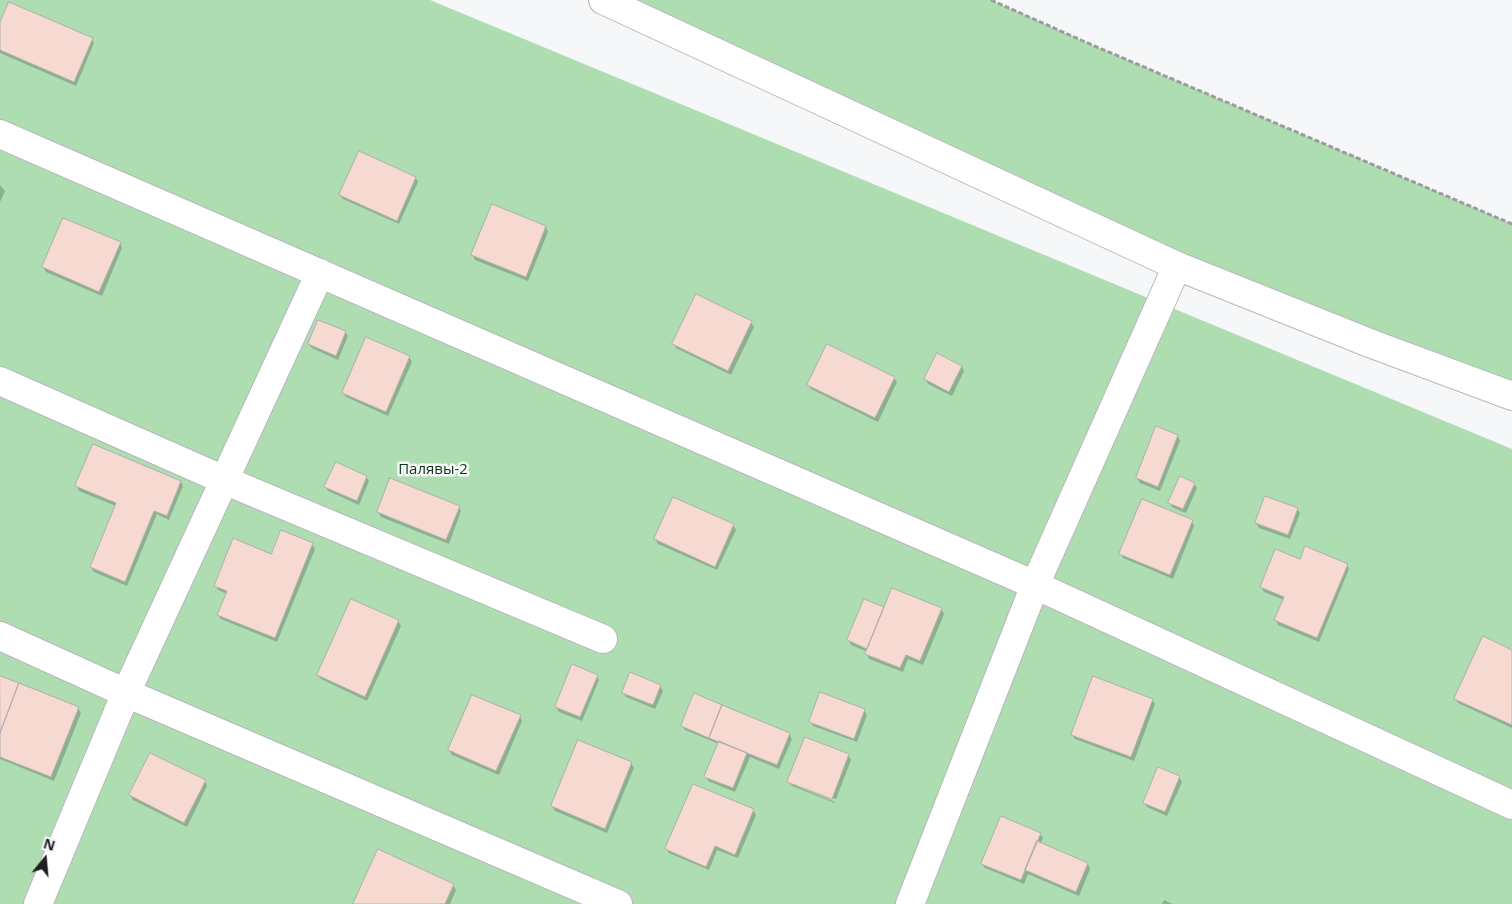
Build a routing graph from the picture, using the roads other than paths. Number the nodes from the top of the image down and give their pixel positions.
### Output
1 (604, 0) edge
2 (0, 134) edge
3 (1177, 266) junction
4 (320, 273) junction
5 (0, 381) edge
6 (1512, 396) edge
7 (224, 480) junction
8 (1035, 584) junction
9 (0, 636) edge
10 (603, 639) dead end
11 (126, 692) junction
12 (1512, 805) edge
13 (38, 904) edge
14 (618, 904) edge
15 (910, 904) edge

1 - 3 street
2 - 4 street
3 - 6 street
3 - 8 street
4 - 7 street
4 - 8 street
5 - 7 street
7 - 10 street
7 - 11 street
8 - 12 street
8 - 15 street
9 - 11 street
11 - 13 street
11 - 14 street

